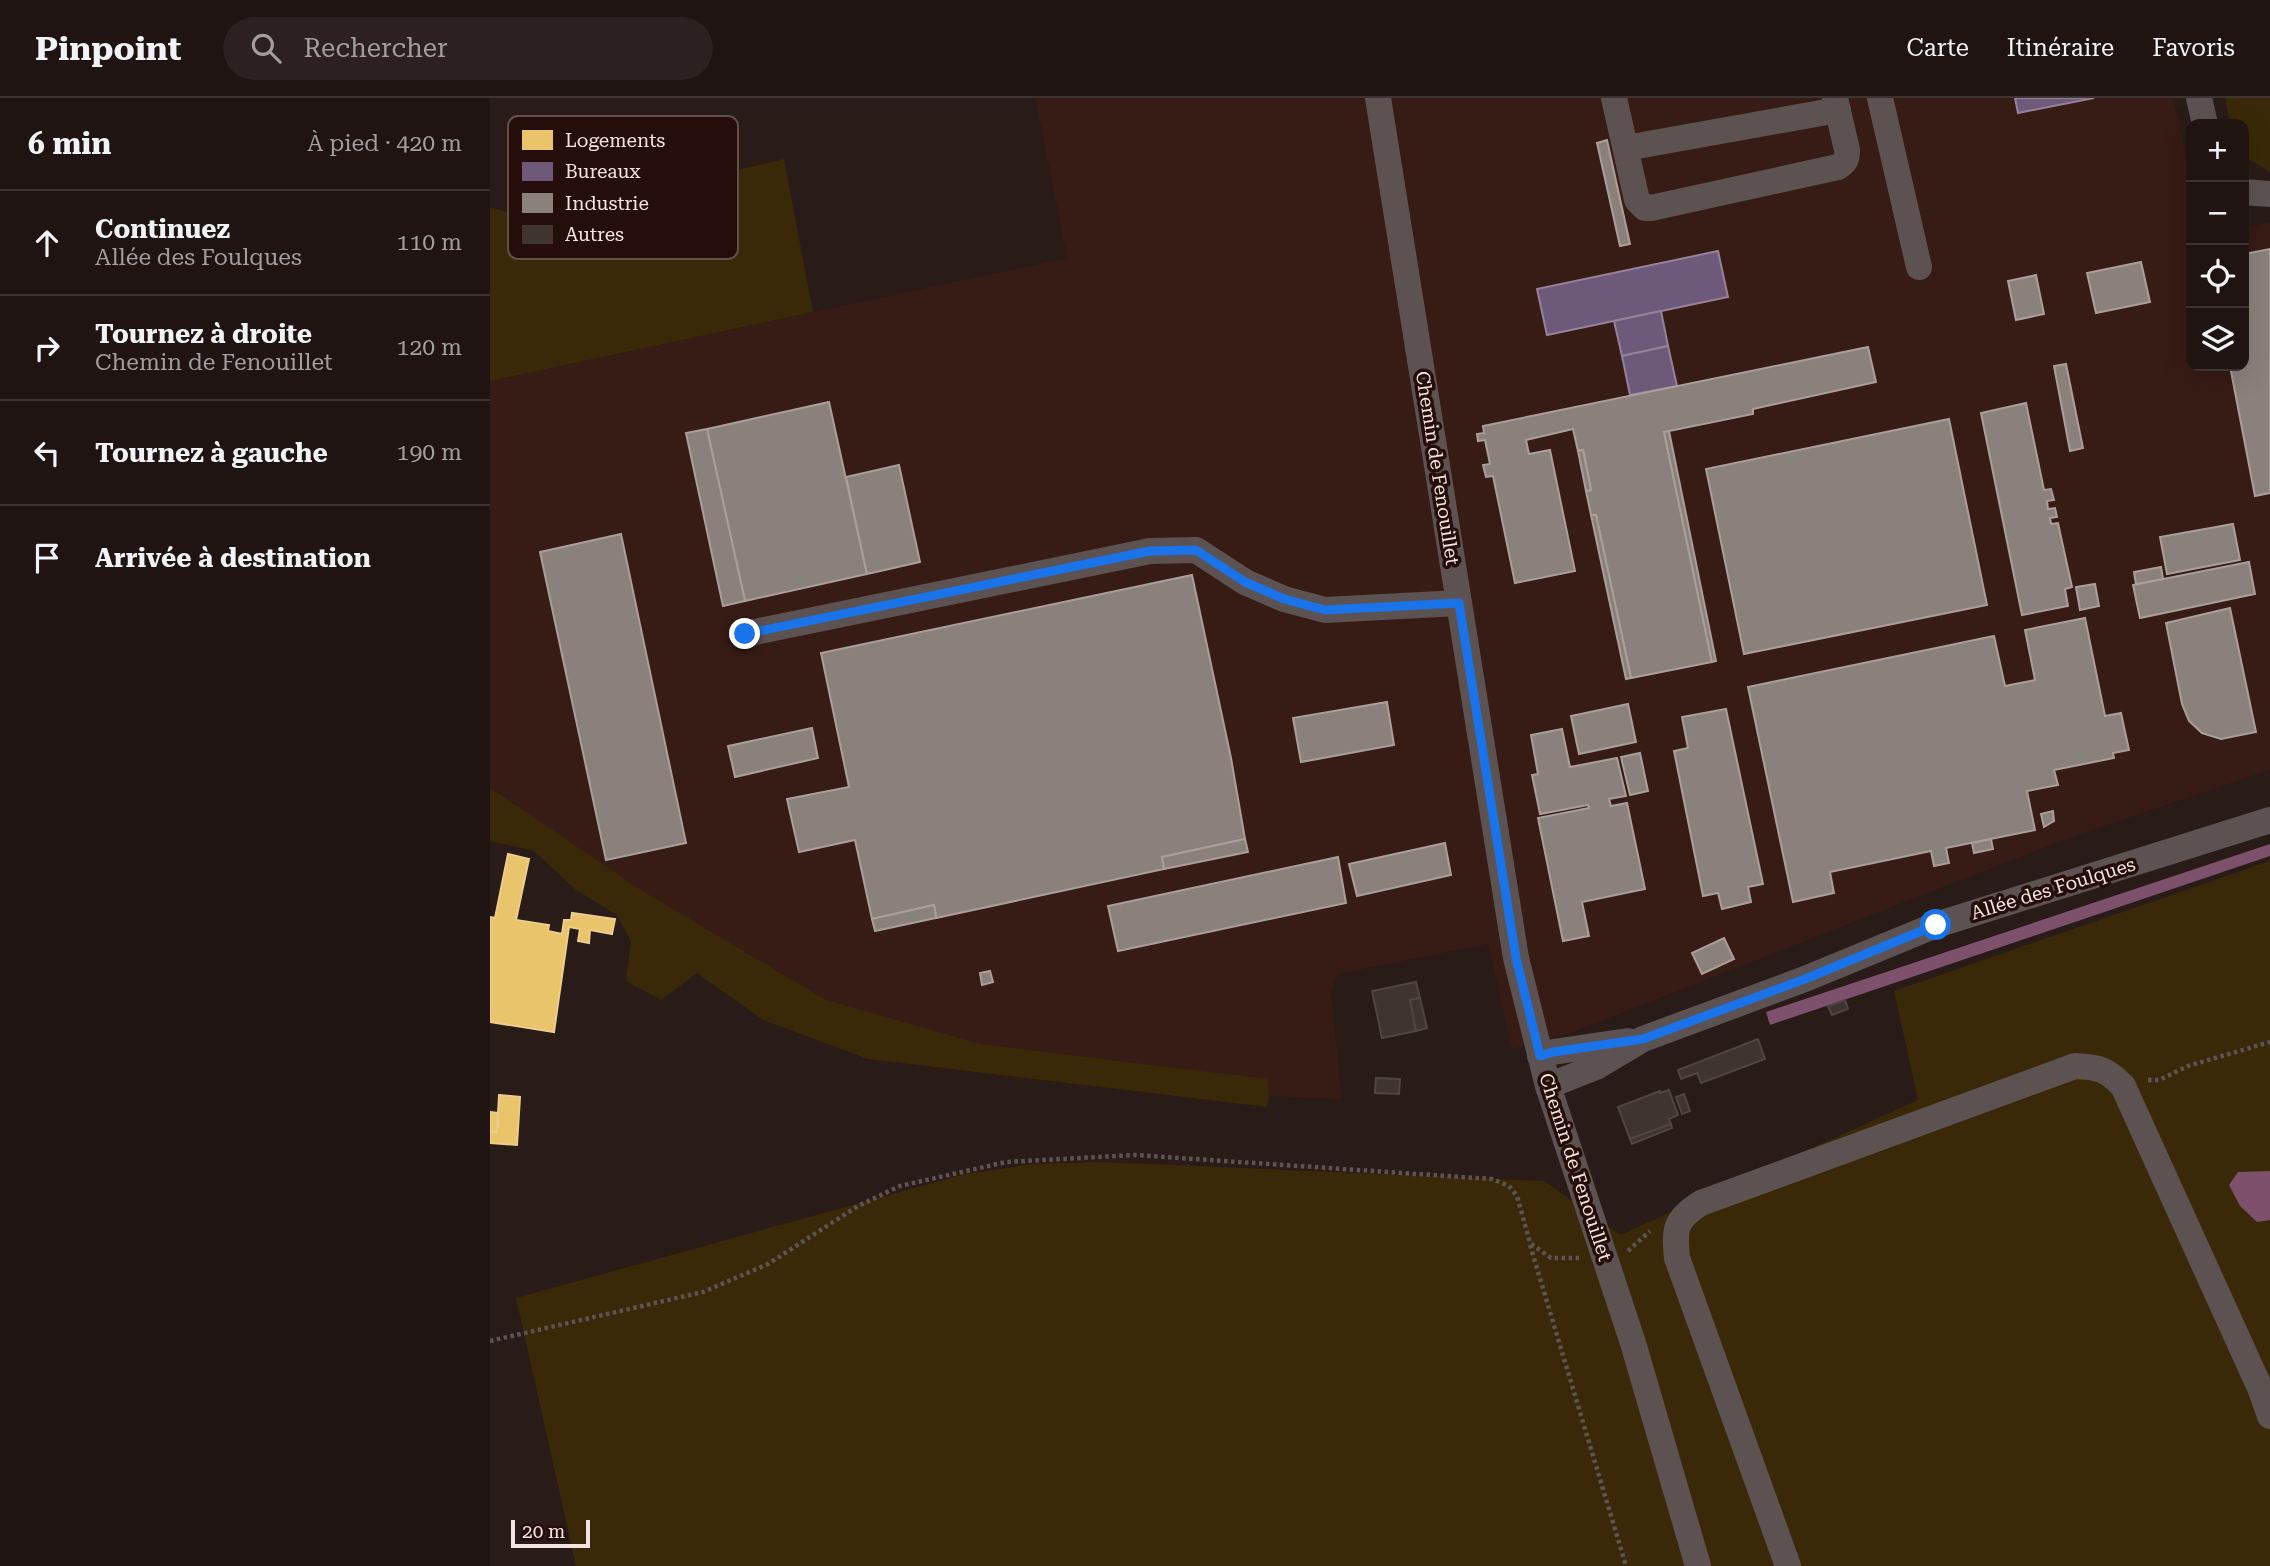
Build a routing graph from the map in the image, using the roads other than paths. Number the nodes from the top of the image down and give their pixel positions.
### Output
1 (1378, 98) edge
2 (1614, 98) edge
3 (1880, 98) edge
4 (2199, 98) edge
5 (1836, 104) edge
6 (2204, 119) edge
7 (1626, 148) junction
8 (2249, 192) edge
9 (2270, 194) edge
10 (1919, 267) dead end
11 (1459, 603) junction
12 (745, 634) dead end
13 (2270, 820) edge
14 (1643, 1039) junction
15 (1540, 1056) junction
16 (1548, 1086) junction
17 (2270, 1416) edge
18 (1698, 1566) edge
19 (1788, 1566) edge

1 - 11 street, Chemin de Fenouillet
2 - 7 street
3 - 10 street
4 - 6 street
5 - 7 street
5 - 7 street
8 - 9 street
11 - 12 street
11 - 15 street, Chemin de Fenouillet
13 - 14 street, Allée des Foulques
14 - 15 street, Allée des Foulques
14 - 16 street, Allée des Foulques
15 - 16 street, Chemin de Fenouillet
16 - 18 street, Chemin de Fenouillet
17 - 19 street

